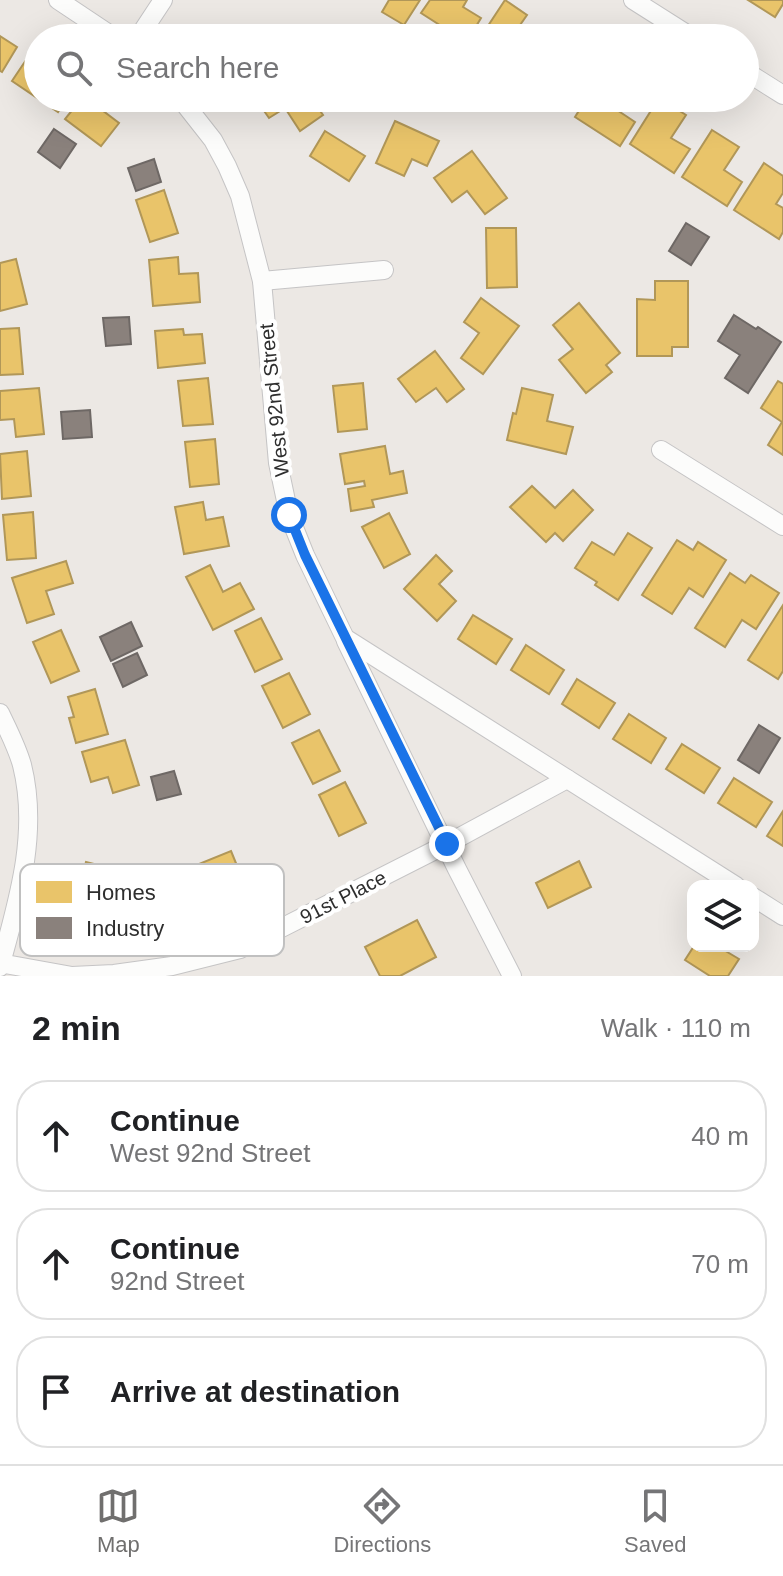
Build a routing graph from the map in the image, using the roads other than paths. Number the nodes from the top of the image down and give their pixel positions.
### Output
1 (58, 0) edge
2 (163, 0) edge
3 (633, 0) edge
4 (94, 24) edge
5 (147, 24) edge
6 (671, 24) edge
7 (759, 80) edge
8 (783, 95) edge
9 (191, 112) edge
10 (384, 270) dead end
11 (262, 281) junction
12 (661, 450) dead end
13 (783, 526) edge
14 (345, 638) junction
15 (0, 713) edge
16 (567, 779) junction
17 (447, 844) junction
18 (24, 864) edge
19 (727, 880) edge
20 (20, 889) edge
21 (759, 901) edge
22 (783, 916) edge
23 (284, 927) edge
24 (212, 956) edge
25 (0, 964) edge
26 (72, 976) edge
27 (72, 976) edge
28 (512, 976) edge

1 - 4 street
2 - 5 street
3 - 6 street
7 - 8 street
9 - 11 street, West 92nd Street
10 - 11 street
11 - 14 street, West 92nd Street
12 - 13 street
14 - 16 street
14 - 17 street, West 92nd Street
15 - 18 street
16 - 17 street
16 - 19 street
17 - 23 street, 91st Place
17 - 28 street
20 - 25 street
21 - 22 street
24 - 27 street, 91st Place
25 - 26 street, 91st Place

